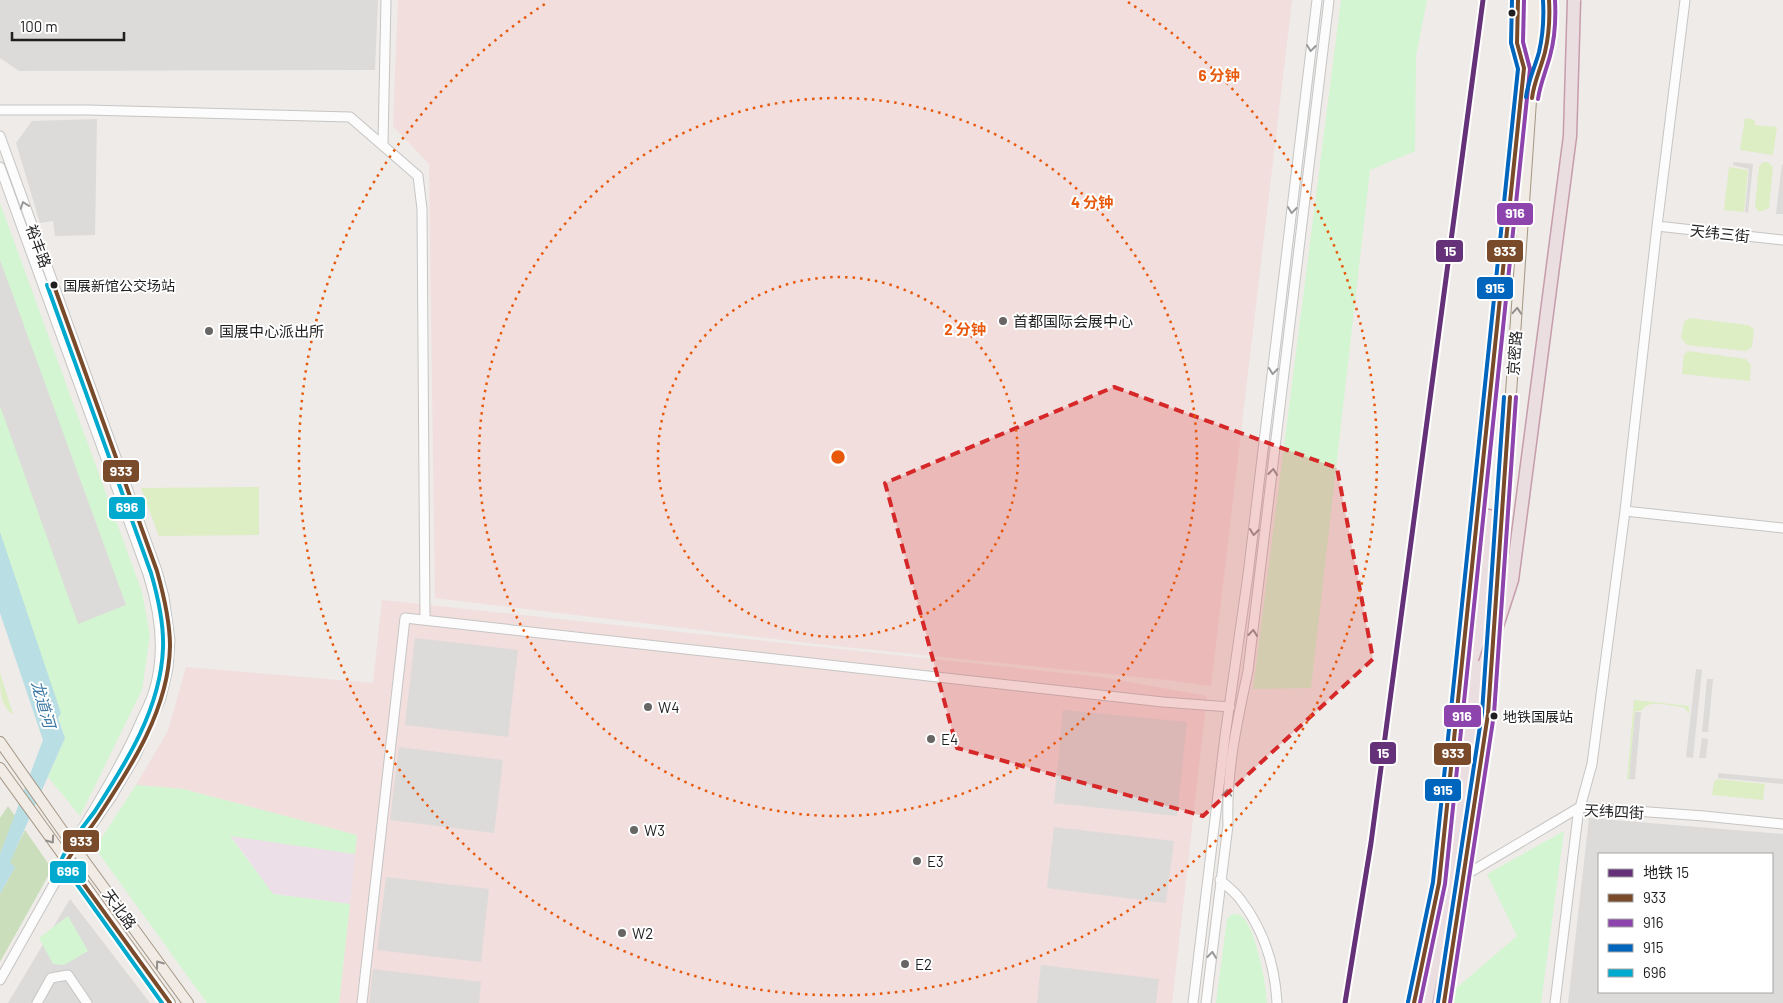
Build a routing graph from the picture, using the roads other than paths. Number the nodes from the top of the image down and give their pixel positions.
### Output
1 (386, 0) edge
2 (1317, 0) edge
3 (1329, 0) edge
4 (1533, 0) edge
5 (1542, 0) edge
6 (1574, 0) edge
7 (1685, 0) edge
8 (0, 110) edge
9 (0, 136) edge
10 (383, 144) junction
11 (0, 166) edge
12 (1657, 226) junction
13 (1783, 240) edge
14 (1625, 511) junction
15 (1783, 528) edge
16 (425, 620) junction
17 (1485, 663) junction
18 (1230, 707) junction
19 (0, 742) edge
20 (0, 768) edge
21 (1580, 807) junction
22 (1783, 824) edge
23 (75, 848) junction
24 (67, 861) junction
25 (1462, 877) junction
26 (1220, 880) junction
27 (0, 980) edge
28 (37, 1003) edge
29 (87, 1003) edge
30 (170, 1003) edge
31 (188, 1003) edge
32 (362, 1003) edge
33 (1193, 1003) edge
34 (1206, 1003) edge
35 (1277, 1003) edge
36 (1414, 1003) edge
37 (1426, 1003) edge
38 (1440, 1003) edge
39 (1444, 1003) edge
40 (1555, 1003) edge

1 - 10 street
2 -> 18 street
26 -> 3 street
4 - 36 main road, 京密路
25 -> 5 main road, 京密路
6 - 17 highway, bridge
7 - 12 street
8 - 10 street
23 -> 9 street, 裕丰路
10 - 16 street
11 - 23 street, 裕丰路
12 - 13 street, 天纬三街
12 - 14 street
14 - 15 street
14 - 21 street
16 - 18 street
16 - 32 street
17 - 37 highway, bridge
17 - 38 highway
18 - 33 street
19 - 23 main road, 天北路
20 -> 24 main road, 天北路
21 - 22 street, 天纬四街
21 - 25 street, 天纬四街
21 - 40 street
23 - 24 street
31 -> 23 main road, 天北路
24 - 27 street
24 - 30 main road, 天北路
25 - 39 main road, 京密路
34 -> 26 street
26 - 35 street
28 - 29 street

